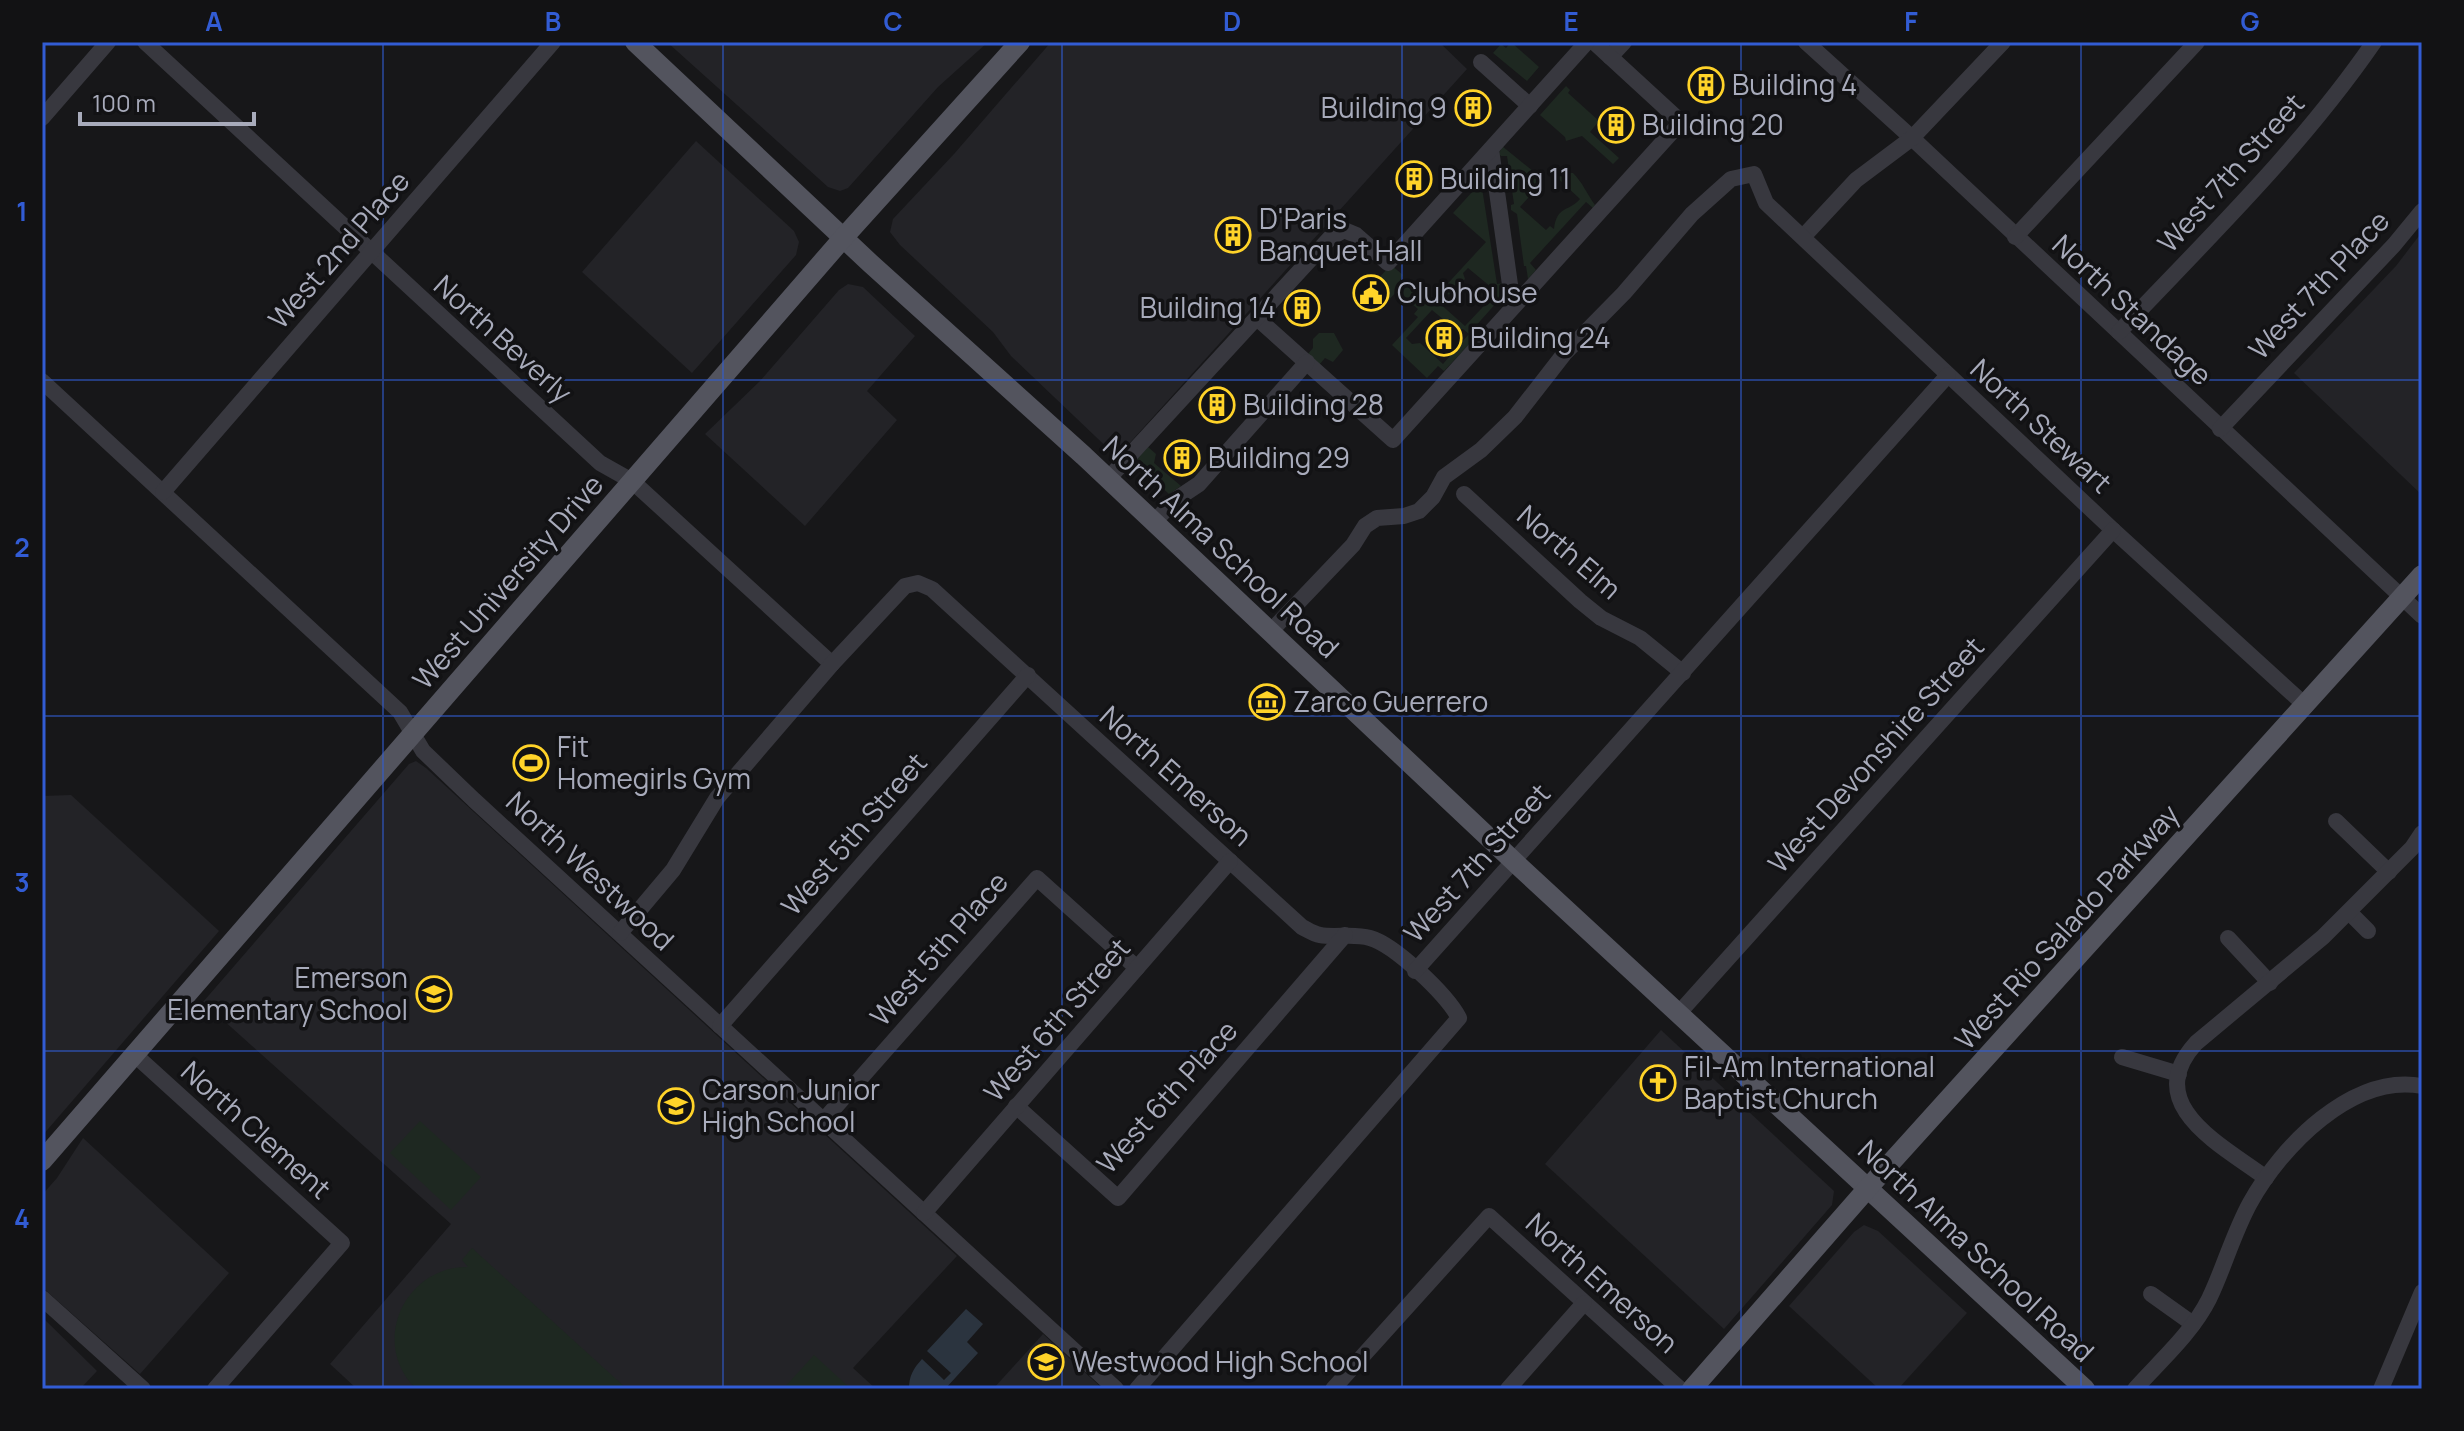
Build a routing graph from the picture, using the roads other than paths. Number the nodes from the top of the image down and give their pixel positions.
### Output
1 (108, 42) edge
2 (145, 42) edge
3 (553, 42) edge
4 (635, 42) edge
5 (1020, 42) edge
6 (1587, 42) edge
7 (1594, 42) edge
8 (1624, 42) edge
9 (1806, 42) edge
10 (2003, 42) edge
11 (2197, 42) edge
12 (2374, 42) edge
13 (1610, 57) junction
14 (1481, 62) dead end
15 (1530, 106) junction
16 (42, 118) edge
17 (1912, 138) junction
18 (1491, 149) junction
19 (2422, 211) edge
20 (844, 237) junction
21 (1803, 237) junction
22 (2015, 237) junction
23 (371, 253) junction
24 (1513, 306) junction
25 (1257, 318) junction
26 (2119, 332) junction
27 (1307, 362) junction
28 (1948, 375) junction
29 (42, 381) edge
30 (2220, 429) junction
31 (1108, 479) junction
32 (632, 481) junction
33 (163, 492) junction
34 (1464, 494) dead end
35 (1154, 522) junction
36 (2113, 530) junction
37 (2422, 575) edge
38 (2401, 598) junction
39 (2422, 616) edge
40 (1270, 632) junction
41 (832, 664) junction
42 (1683, 673) junction
43 (1028, 675) junction
44 (2306, 706) junction
45 (412, 734) junction
46 (2336, 821) dead end
47 (2422, 833) edge
48 (1230, 861) junction
49 (1513, 861) junction
50 (2389, 872) junction
51 (2349, 912) junction
52 (2368, 931) dead end
53 (620, 933) junction
54 (1345, 935) junction
55 (2228, 938) dead end
56 (1137, 968) junction
57 (1415, 971) junction
58 (2270, 983) junction
59 (1678, 1014) junction
60 (720, 1026) junction
61 (135, 1055) junction
62 (2122, 1057) dead end
63 (2179, 1074) junction
64 (2422, 1086) edge
65 (1016, 1106) junction
66 (823, 1121) junction
67 (42, 1161) edge
68 (2266, 1178) junction
69 (1867, 1189) junction
70 (924, 1213) junction
71 (2422, 1292) edge
72 (2151, 1294) dead end
73 (42, 1298) edge
74 (1584, 1303) junction
75 (2193, 1324) junction
76 (143, 1389) edge
77 (215, 1389) edge
78 (1116, 1389) edge
79 (1137, 1389) edge
80 (1333, 1389) edge
81 (1508, 1389) edge
82 (1680, 1389) edge
83 (1692, 1389) edge
84 (2085, 1389) edge
85 (2135, 1389) edge
86 (2381, 1389) edge

1 - 16 street
2 - 23 street, North Beverly
3 - 23 street, West 2nd Place
4 - 20 main road, North Alma School Road
5 - 20 main road, West University Drive
6 - 15 street
7 - 13 street
8 - 13 street
9 - 17 street, North Standage
10 - 17 street
11 - 22 street
12 - 26 street, West 7th Street
13 - 24 street
14 - 15 street
15 - 18 street
17 - 21 street
17 - 22 street, North Standage
18 - 24 street
18 - 25 street
19 - 30 street, West 7th Place
20 - 31 main road, North Alma School Road
20 - 32 main road, West University Drive
21 - 28 street, North Stewart
21 - 40 street, North Stewart
22 - 26 street, North Standage
23 - 32 street, North Beverly
23 - 33 street, West 2nd Place
24 - 27 street
25 - 27 street
25 - 31 street
26 - 30 street, North Standage
27 - 35 street
28 - 36 street, North Stewart
28 - 42 street, West 7th Street
29 - 33 street, North Westwood
30 - 38 street, North Standage
31 - 35 main road, North Alma School Road
32 - 41 street, North Beverly
32 - 45 main road, West University Drive
33 - 45 street, North Westwood
34 - 42 street, North Elm
35 - 40 main road, North Alma School Road
36 - 44 street, North Stewart
36 - 59 street, West Devonshire Street
37 - 38 main road, West Rio Salado Parkway
38 - 39 street, North Standage
38 - 44 main road, West Rio Salado Parkway
40 - 49 main road, North Alma School Road
41 - 43 street, North Emerson
41 - 53 street
42 - 49 street, West 7th Street
43 - 48 street, North Emerson
43 - 60 street, West 5th Street
44 - 69 main road, West Rio Salado Parkway
45 - 53 street, North Westwood
45 - 61 main road, West University Drive
46 - 50 street
47 - 50 street
48 - 54 street, North Emerson
48 - 56 street, West 6th Street
49 - 57 street, West 7th Street
49 - 59 main road, North Alma School Road
50 - 51 street
51 - 52 street
51 - 58 street
53 - 60 street, North Westwood
54 - 57 street, North Emerson
54 - 65 street, West 6th Place
55 - 58 street
56 - 65 street, West 6th Street
56 - 66 street, West 5th Place
57 - 79 street, West 7th Street
58 - 63 street
59 - 69 main road, North Alma School Road
60 - 66 street, North Westwood
61 - 67 main road, West University Drive
61 - 77 street, North Clement
62 - 63 street
63 - 68 street
64 - 68 street
65 - 70 street, West 6th Street
66 - 70 street, North Westwood
68 - 75 street
69 - 83 main road, West Rio Salado Parkway
69 - 84 main road, North Alma School Road
70 - 78 street, North Westwood
71 - 86 street
72 - 75 street
73 - 76 street
74 - 80 street, North Emerson
74 - 81 street
74 - 82 street, North Emerson
75 - 85 street

